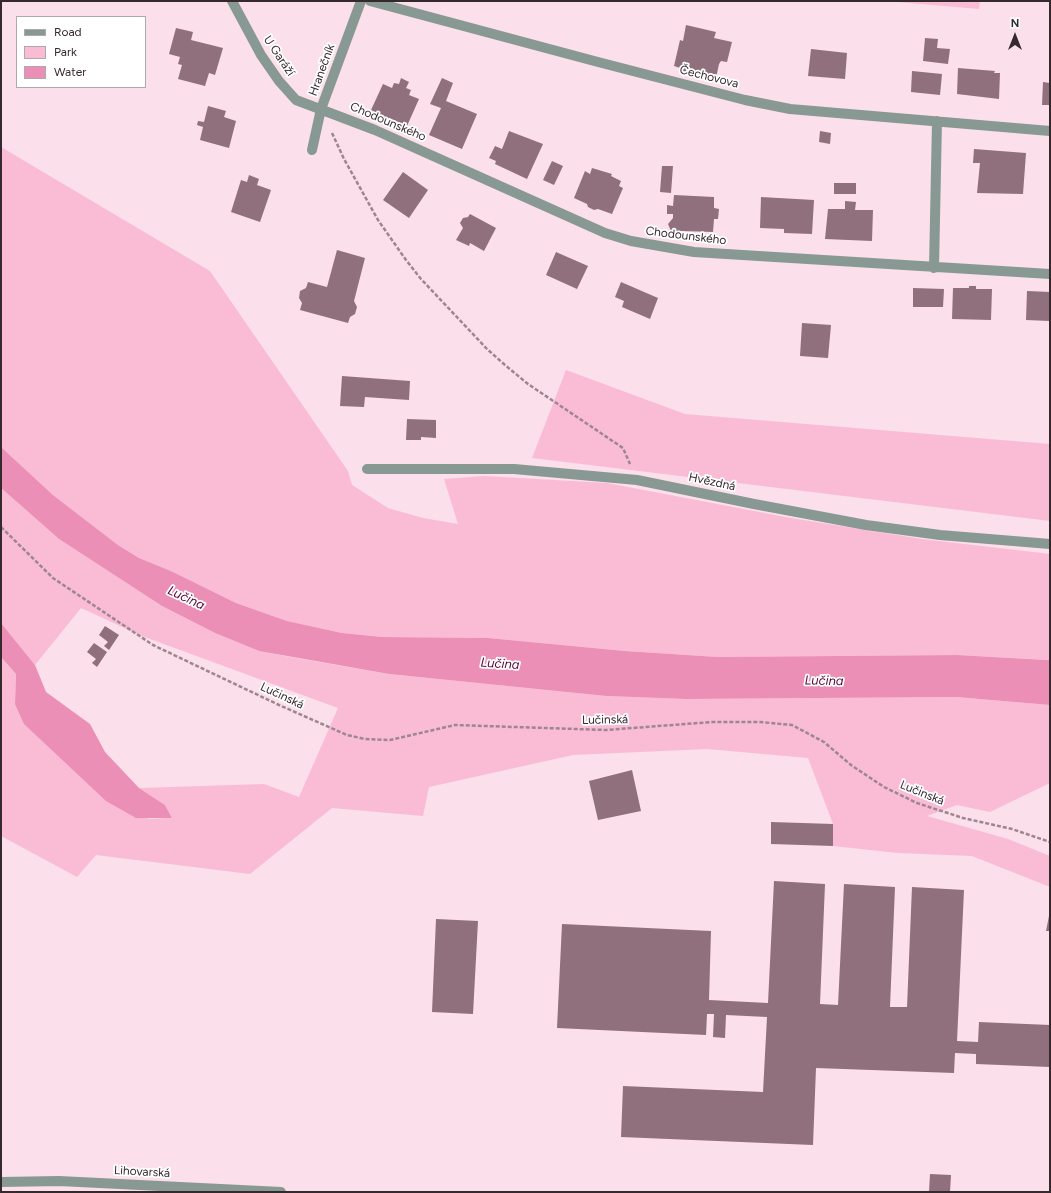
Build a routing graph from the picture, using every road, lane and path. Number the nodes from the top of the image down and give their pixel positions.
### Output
1 (232, 1) edge
2 (361, 1) edge
3 (370, 1) edge
4 (321, 109) junction
5 (937, 121) junction
6 (1050, 131) edge
7 (312, 150) dead end
8 (934, 268) junction
9 (1050, 274) edge
10 (367, 469) dead end
11 (637, 480) junction
12 (1, 527) edge
13 (1050, 544) edge
14 (1050, 842) edge
15 (1, 1182) edge
16 (281, 1192) edge

1 - 4 street, U Garáží
2 - 4 street, Hranečník
3 - 5 street, Čechovova
4 - 7 street, Hranečník
4 - 8 street, Chodounského
4 - 11 path
5 - 6 street, Čechovova
5 - 8 street
8 - 9 street, Chodounského
10 - 11 street, Hvězdná
11 - 13 street, Hvězdná
12 - 14 path, Lučinská
15 - 16 street, Lihovarská

